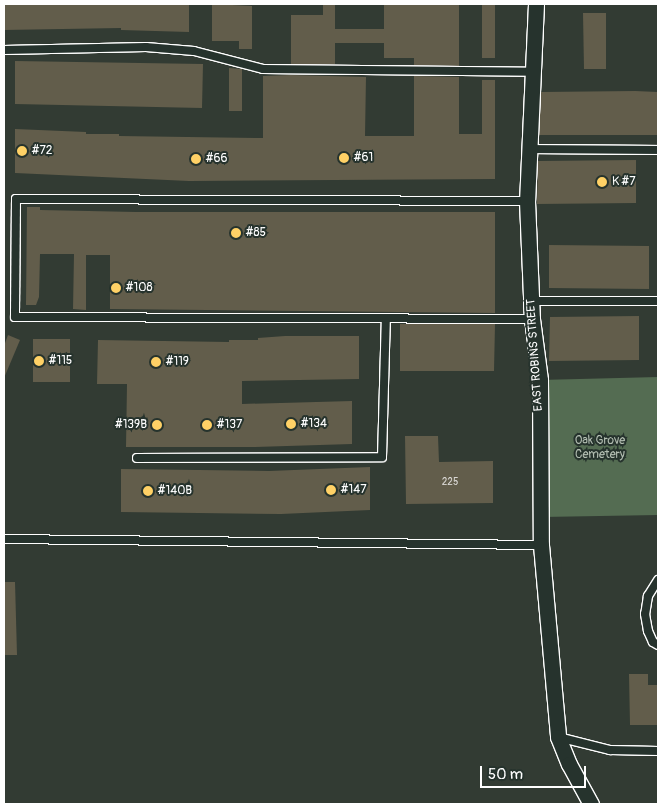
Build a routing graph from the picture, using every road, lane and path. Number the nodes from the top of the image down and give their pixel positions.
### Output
1 (536, 4) edge
2 (4, 50) edge
3 (533, 72) junction
4 (529, 149) junction
5 (658, 150) edge
6 (526, 201) junction
7 (531, 301) junction
8 (658, 301) edge
9 (386, 318) junction
10 (532, 319) junction
11 (138, 458) dead end
12 (4, 539) edge
13 (541, 546) junction
14 (658, 580) edge
15 (658, 645) edge
16 (558, 736) junction
17 (658, 751) edge
18 (591, 804) edge

1 - 3 street, EAST ROBINS STREET
2 - 3 lane
3 - 4 street, EAST ROBINS STREET
4 - 5 lane
4 - 6 street, EAST ROBINS STREET
6 - 7 street, EAST ROBINS STREET
6 - 9 lane
7 - 8 lane
7 - 10 street, EAST ROBINS STREET
9 - 10 lane
9 - 11 lane
10 - 13 street, EAST ROBINS STREET
12 - 13 lane
13 - 16 street, EAST ROBINS STREET
14 - 15 lane
16 - 17 lane
16 - 18 street, EAST ROBINS STREET

